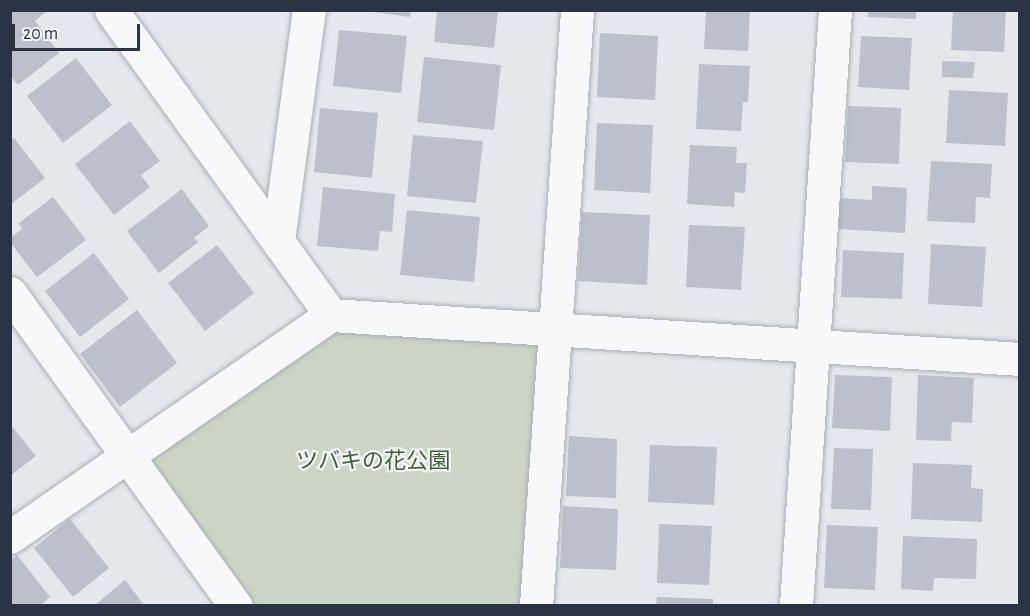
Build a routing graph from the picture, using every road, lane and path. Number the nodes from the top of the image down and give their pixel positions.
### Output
1 (111, 10) edge
2 (309, 10) edge
3 (577, 10) edge
4 (835, 10) edge
5 (278, 241) junction
6 (10, 293) edge
7 (331, 315) junction
8 (554, 329) junction
9 (813, 345) junction
10 (1020, 358) edge
11 (128, 455) junction
12 (10, 537) edge
13 (236, 606) edge
14 (537, 606) edge
15 (796, 606) edge

1 - 5 street
2 - 5 street
3 - 8 street
4 - 9 street
5 - 7 street
6 - 11 street
7 - 8 street
7 - 11 street
8 - 9 street
8 - 14 street
9 - 10 street
9 - 15 street
11 - 12 street
11 - 13 street

